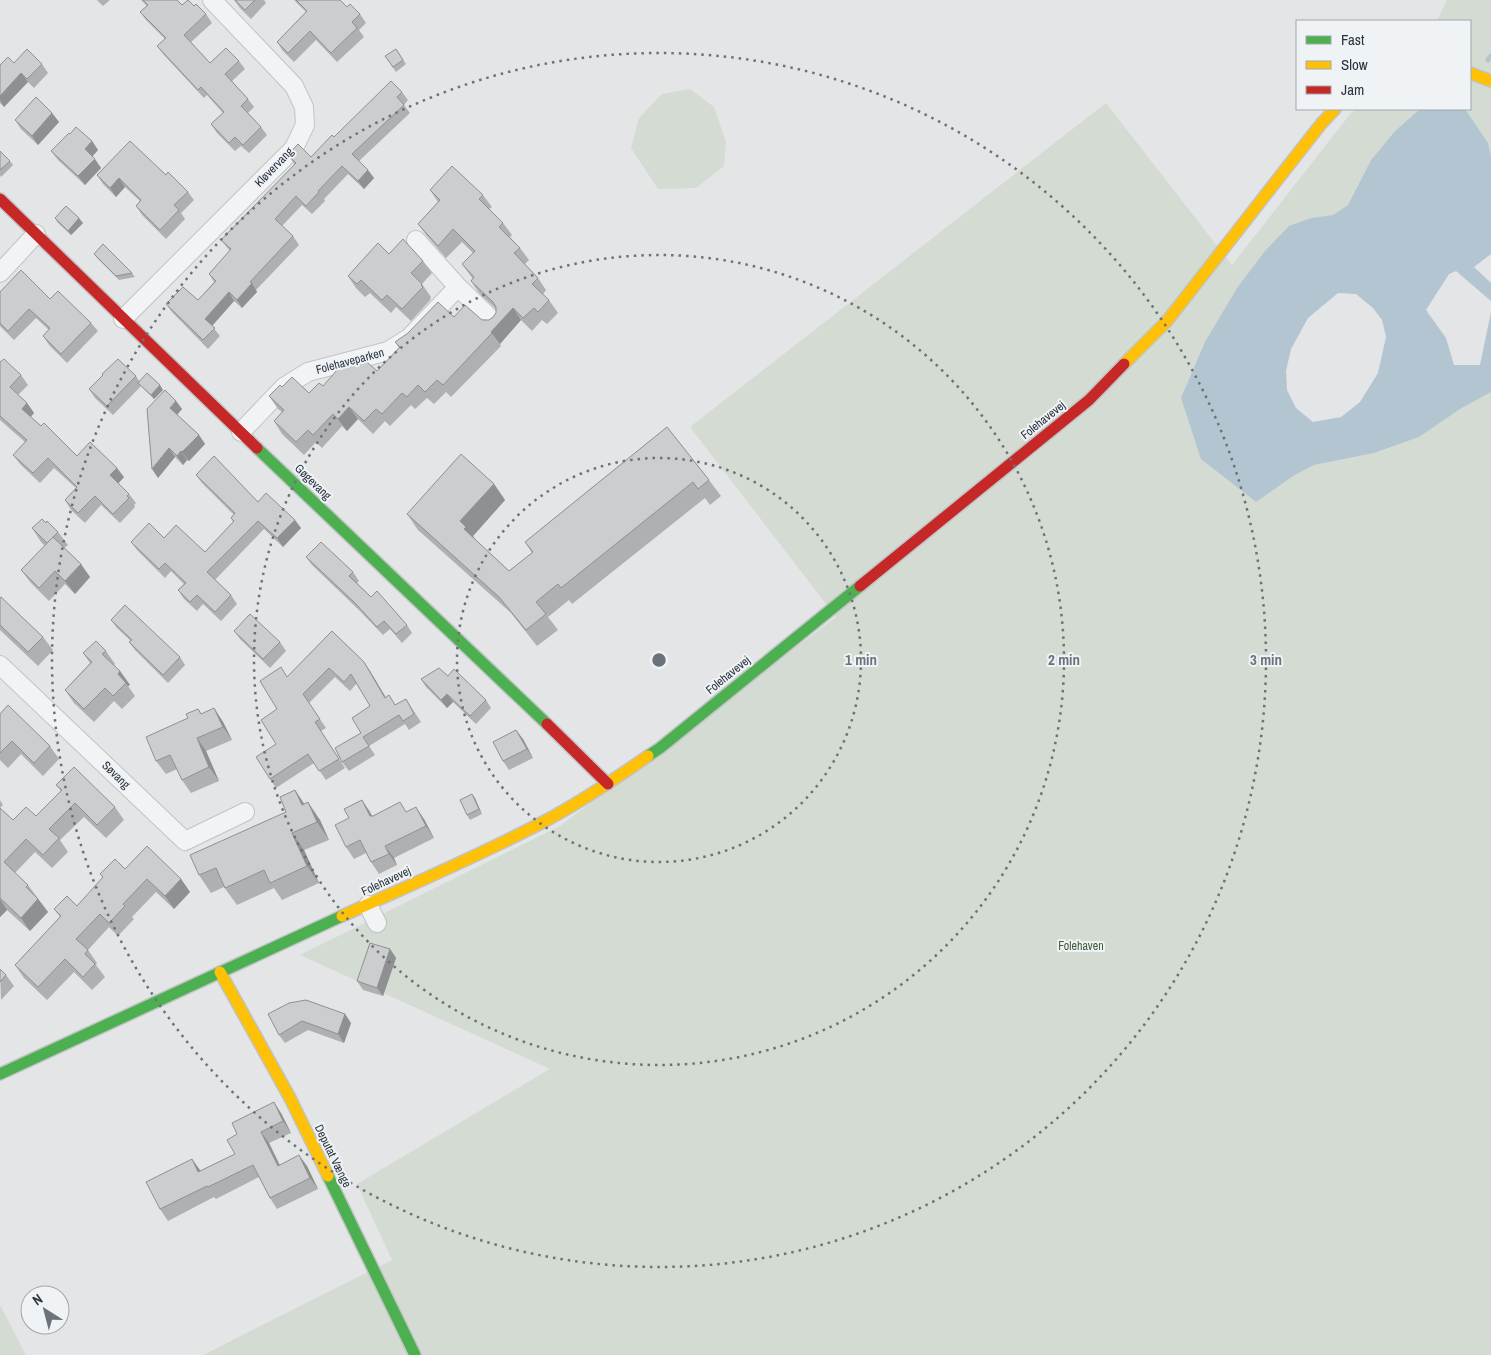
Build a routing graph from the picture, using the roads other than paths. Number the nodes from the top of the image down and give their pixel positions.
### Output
1 (212, 0) edge
2 (1471, 73) edge
3 (1491, 80) edge
4 (1335, 110) edge
5 (0, 199) edge
6 (36, 234) junction
7 (416, 240) dead end
8 (0, 273) edge
9 (458, 287) junction
10 (124, 319) junction
11 (494, 322) edge
12 (241, 432) junction
13 (0, 665) edge
14 (608, 784) junction
15 (245, 812) dead end
16 (368, 905) junction
17 (378, 923) dead end
18 (220, 972) junction
19 (0, 1074) edge
20 (415, 1355) edge

1 - 10 street, Kløvervang
2 - 3 street
4 - 14 street, Folehavevej
5 - 6 street, Gøgevang
6 - 8 street
6 - 10 street, Gøgevang
7 - 9 street
9 - 11 street
9 - 12 street, Folehaveparken
10 - 12 street, Gøgevang
12 - 14 street, Gøgevang
13 - 15 street, Søvang
14 - 16 street, Folehavevej
16 - 17 street
16 - 18 street, Folehavevej
18 - 19 street, Folehavevej
18 - 20 street, Deputat Vænge

